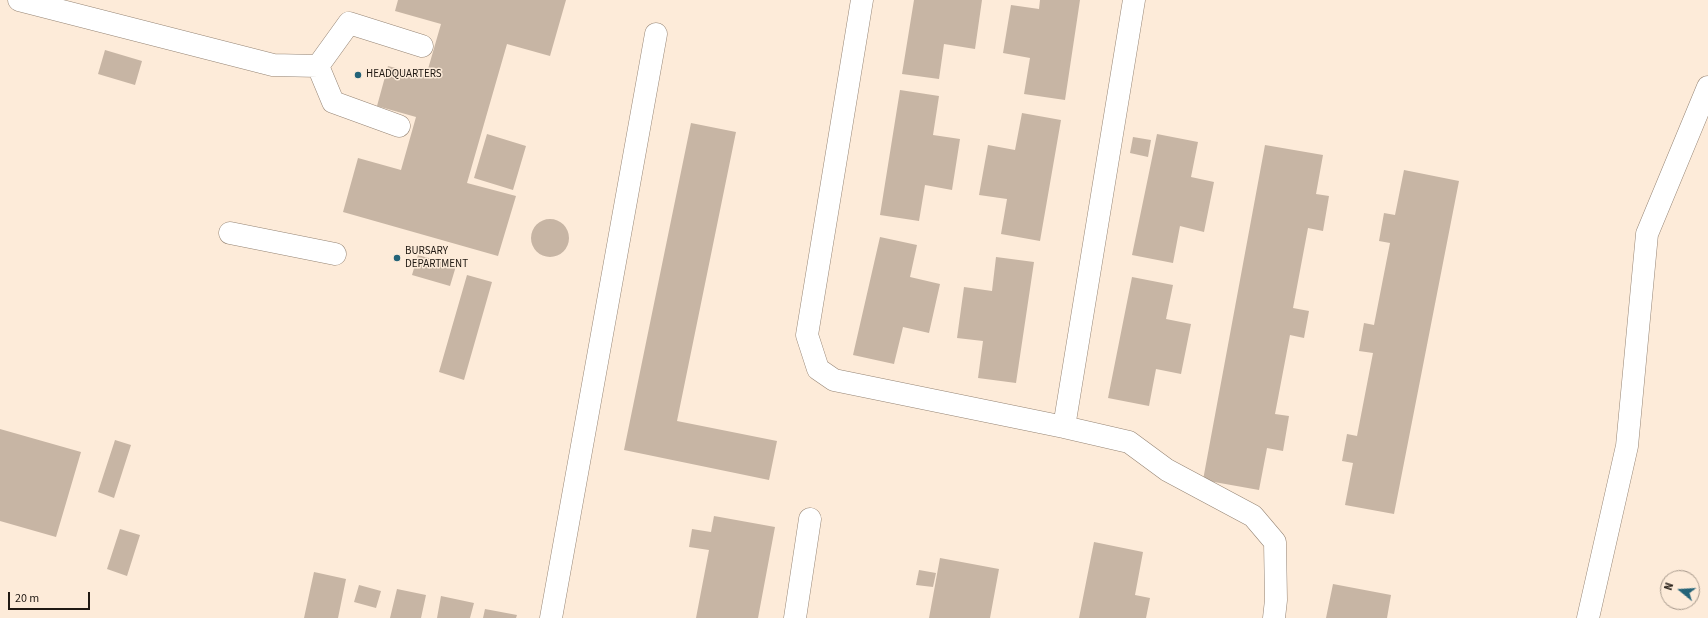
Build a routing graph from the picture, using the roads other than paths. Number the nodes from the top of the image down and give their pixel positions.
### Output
1 (20, 0) edge
2 (862, 0) edge
3 (1134, 0) edge
4 (656, 34) dead end
5 (422, 46) dead end
6 (318, 66) junction
7 (1708, 87) edge
8 (399, 126) dead end
9 (230, 233) dead end
10 (335, 254) dead end
11 (1064, 427) junction
12 (810, 519) dead end
13 (551, 618) edge
14 (795, 618) edge
15 (1274, 618) edge
16 (1588, 618) edge

1 - 6 street
2 - 11 street
3 - 11 street
4 - 13 street
5 - 6 street
6 - 8 street
7 - 16 street
9 - 10 street
11 - 15 street
12 - 14 street

